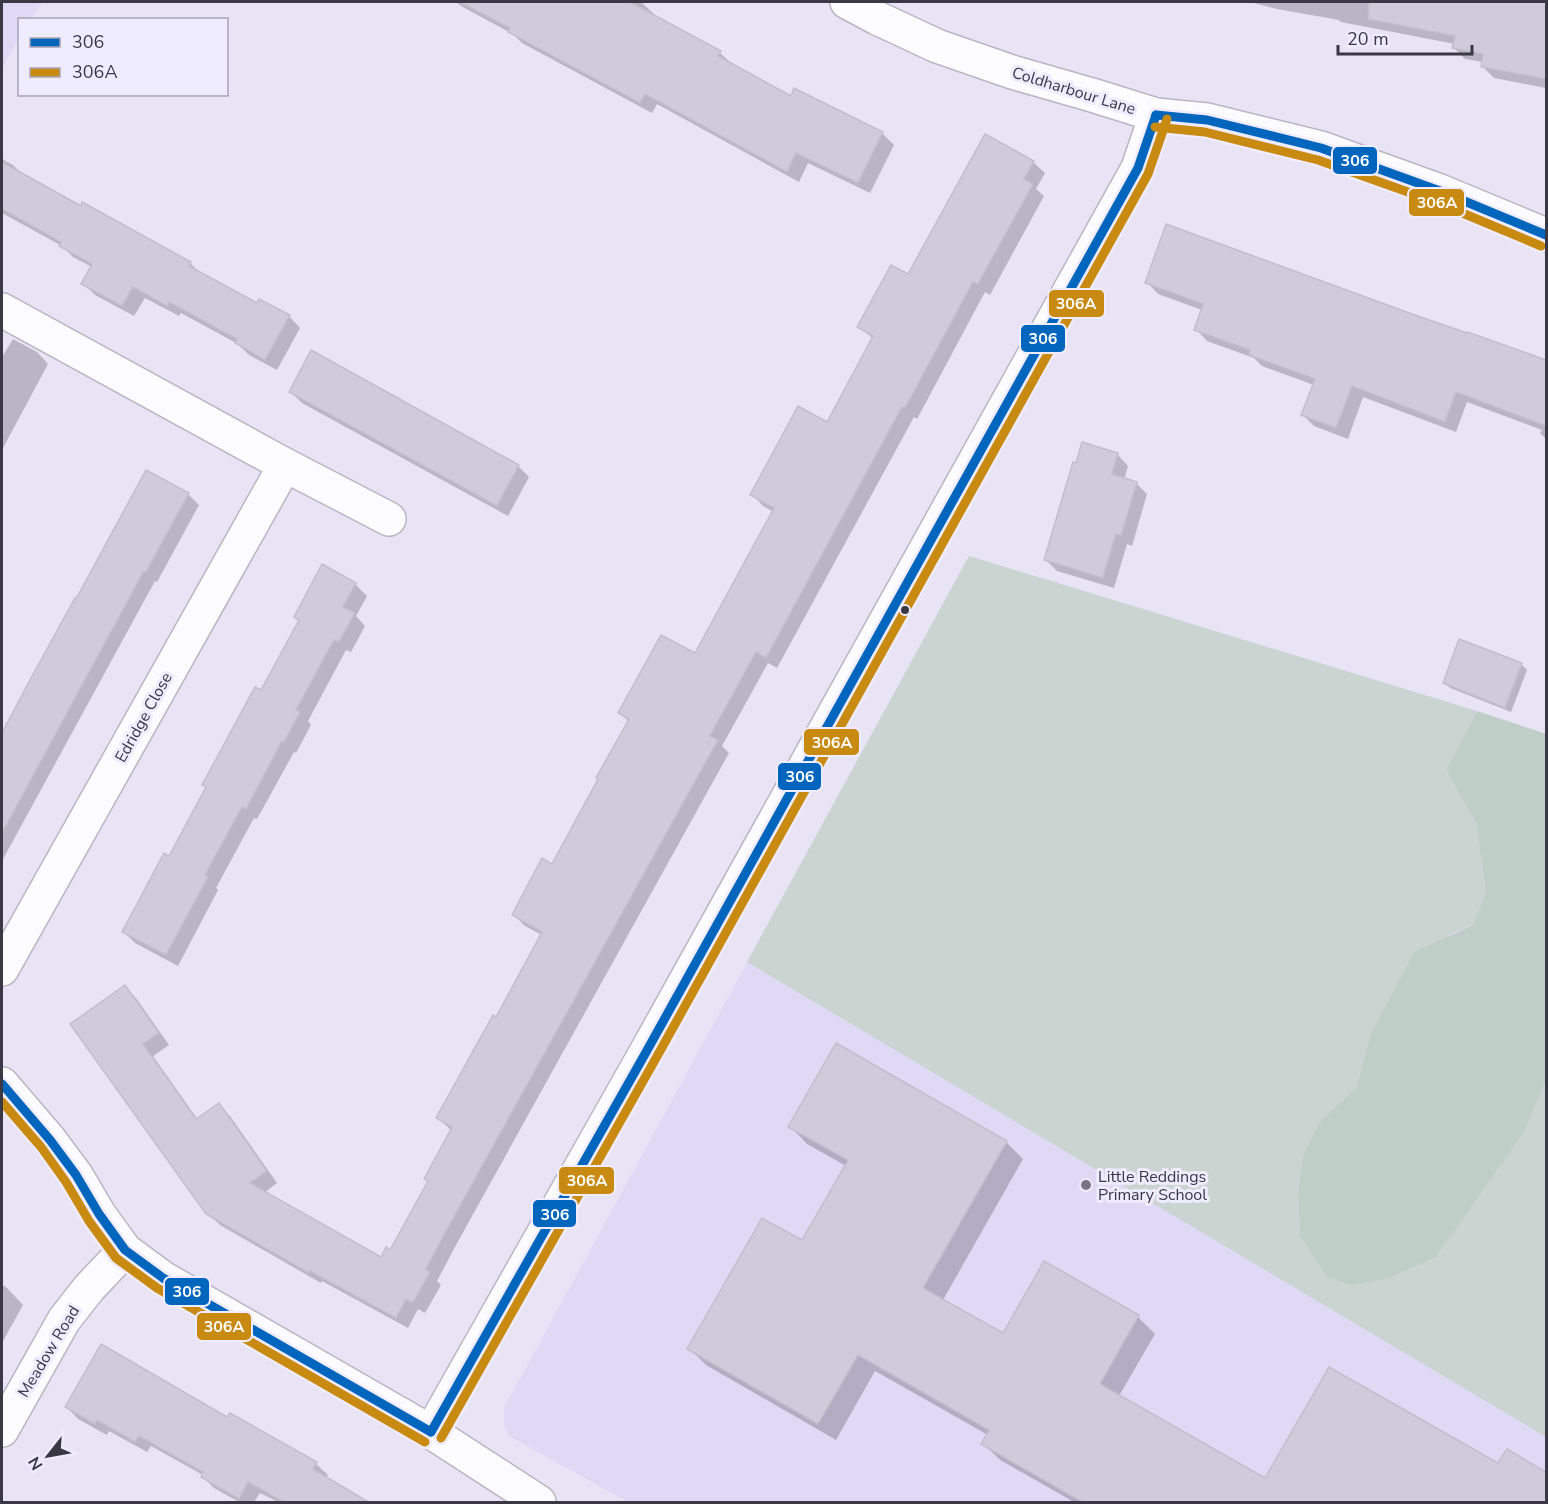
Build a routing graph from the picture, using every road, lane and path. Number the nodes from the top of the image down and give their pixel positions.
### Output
1 (847, 2) edge
2 (881, 10) edge
3 (1156, 116) junction
4 (1546, 235) edge
5 (2, 310) edge
6 (285, 465) junction
7 (389, 519) dead end
8 (2, 969) edge
9 (2, 1084) edge
10 (125, 1250) junction
11 (2, 1430) edge
12 (431, 1432) junction
13 (539, 1503) edge

1 - 2 street, Coldharbour Lane
2 - 3 street, Coldharbour Lane
3 - 4 street, Coldharbour Lane
3 - 12 street
5 - 6 street
6 - 7 street
6 - 8 street, Edridge Close
9 - 10 street
10 - 11 street, Meadow Road
10 - 12 street
12 - 13 street

